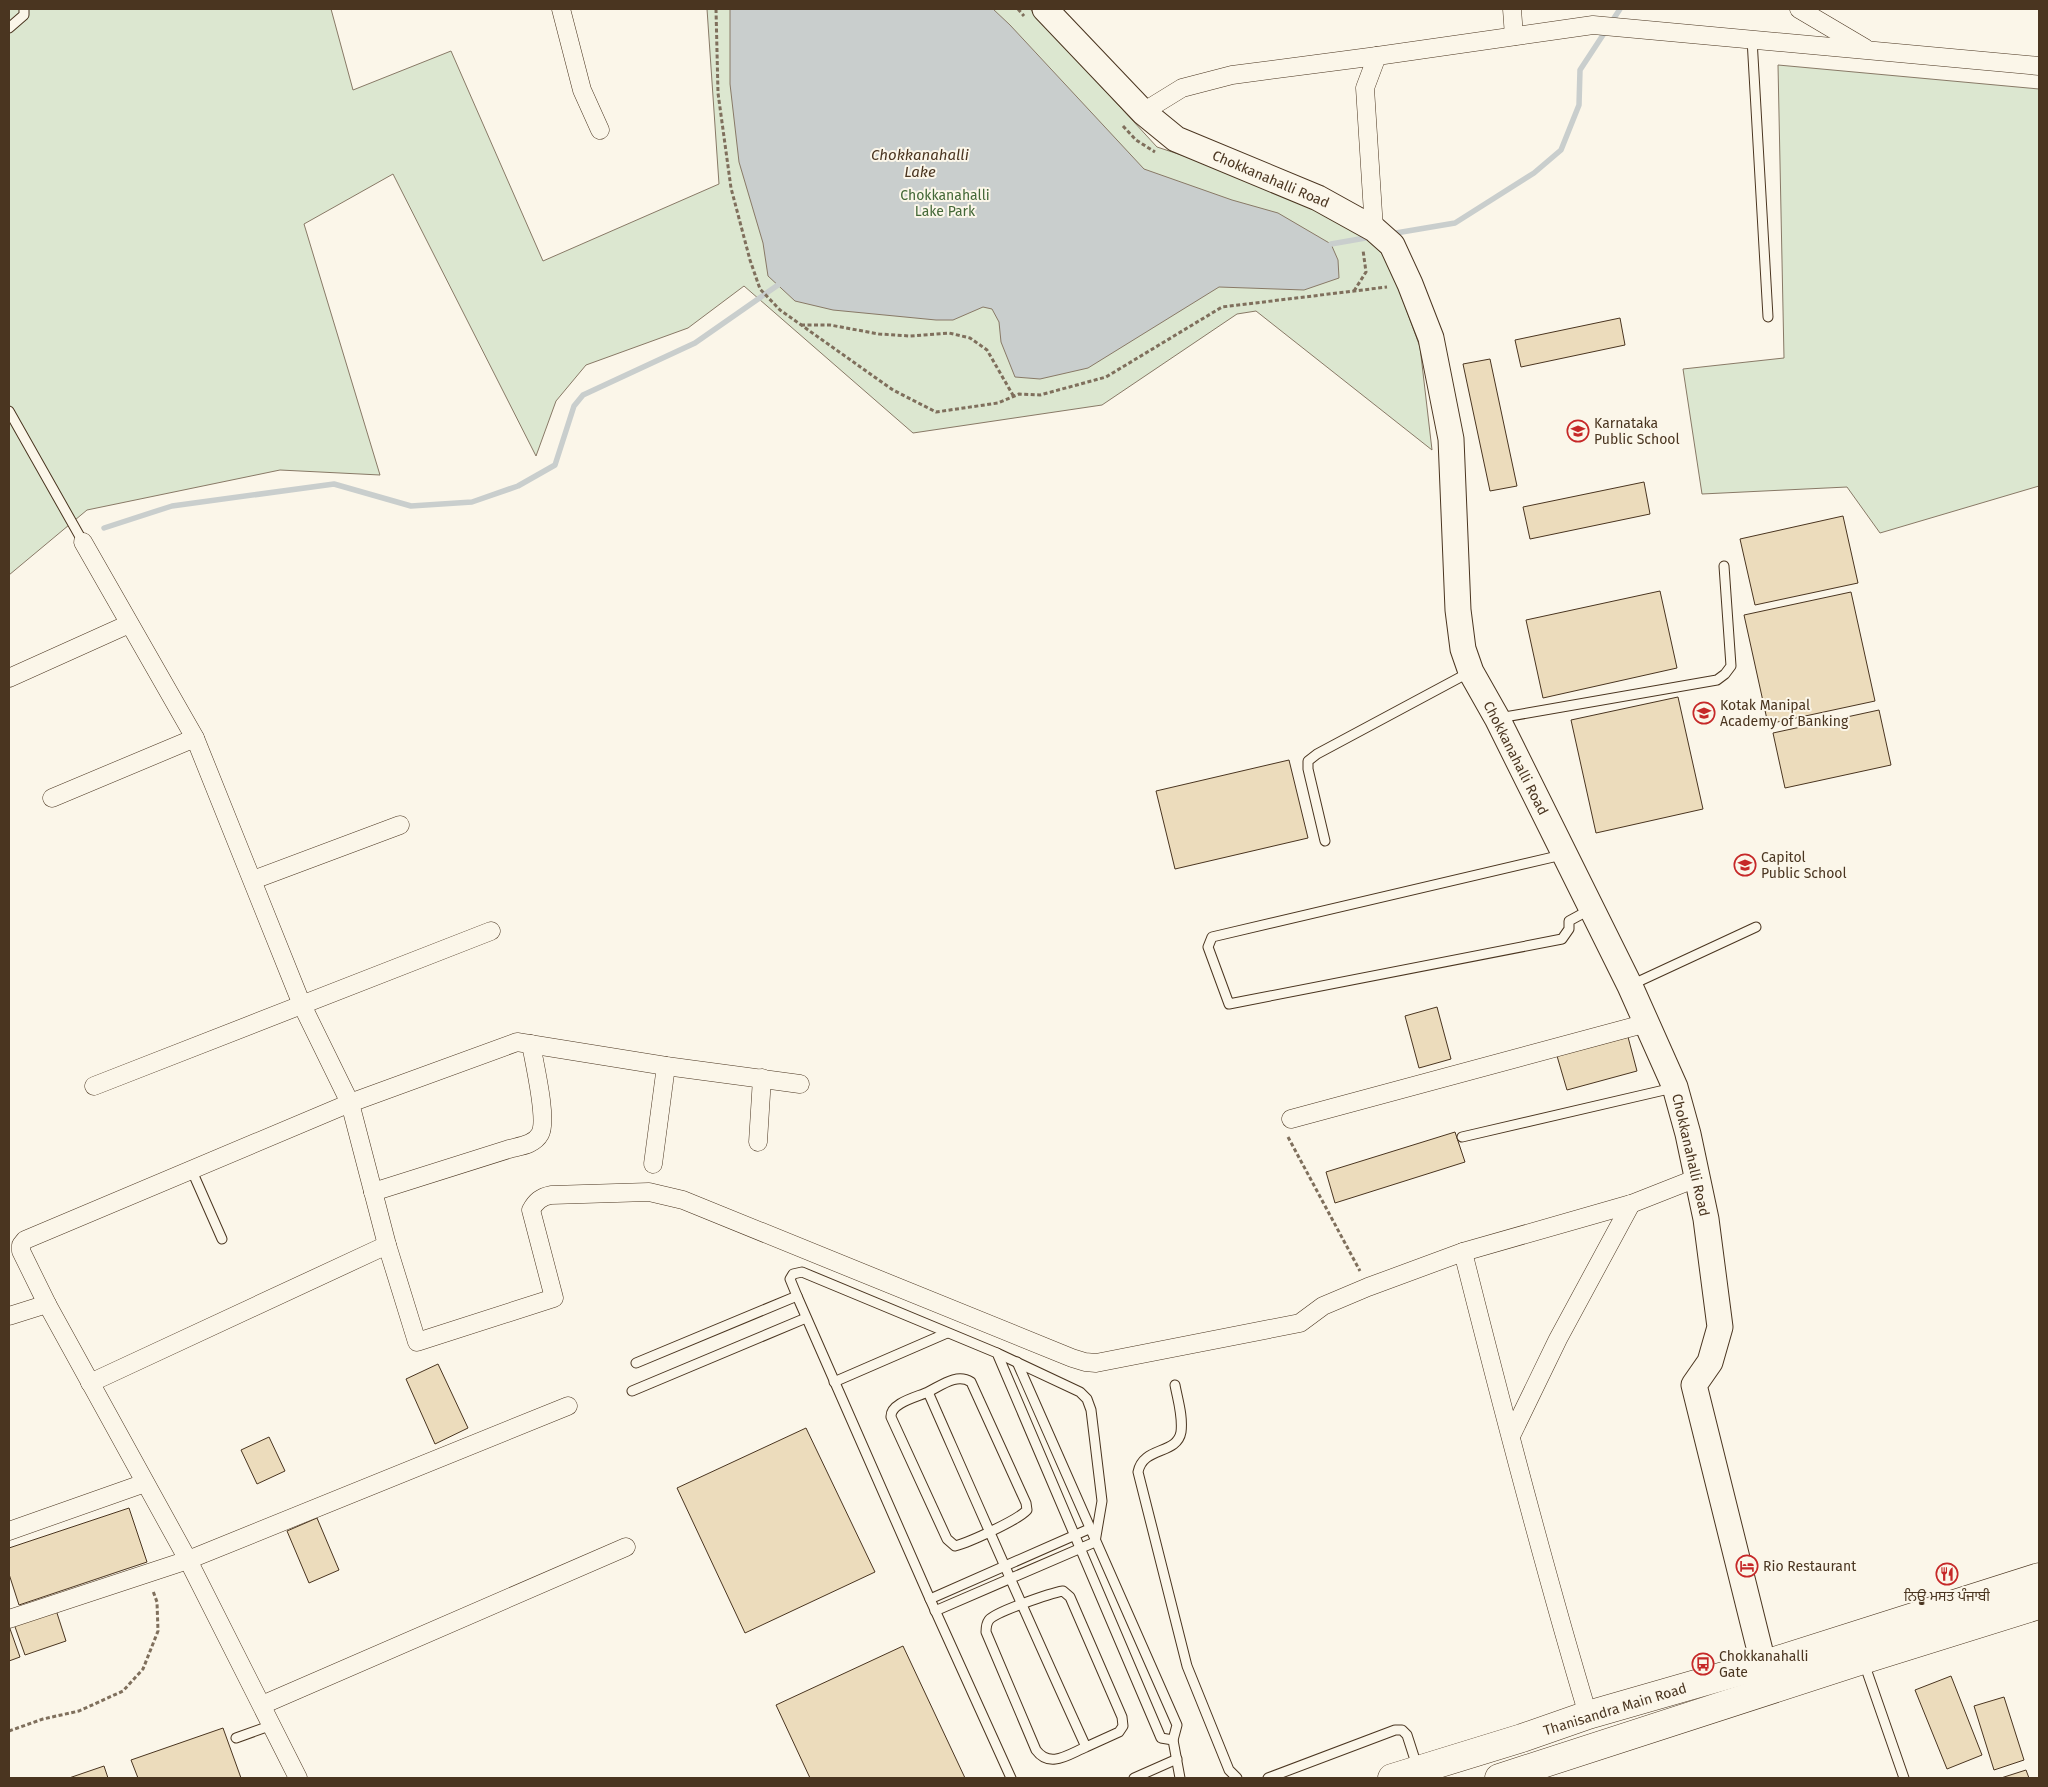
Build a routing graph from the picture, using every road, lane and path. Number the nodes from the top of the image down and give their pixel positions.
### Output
1 (24, 9) edge
2 (561, 9) edge
3 (716, 9) edge
4 (1045, 9) edge
5 (1512, 9) edge
6 (1799, 9) edge
7 (9, 28) edge
8 (1514, 36) junction
9 (1752, 40) junction
10 (1868, 50) junction
11 (1377, 56) junction
12 (2039, 66) edge
13 (1143, 112) junction
14 (600, 130) dead end
15 (1376, 240) junction
16 (1410, 284) junction
17 (1354, 291) junction
18 (1768, 316) dead end
19 (801, 325) junction
20 (1014, 397) junction
21 (9, 411) edge
22 (83, 542) joint
23 (1724, 566) dead end
24 (129, 624) junction
25 (1472, 672) junction
26 (9, 678) edge
27 (1497, 718) junction
28 (196, 738) junction
29 (52, 798) dead end
30 (400, 825) dead end
31 (1325, 841) dead end
32 (1565, 855) junction
33 (253, 880) junction
34 (1592, 909) junction
35 (1756, 927) dead end
36 (491, 931) dead end
37 (1630, 986) junction
38 (302, 1005) junction
39 (1647, 1023) junction
40 (531, 1044) junction
41 (666, 1066) junction
42 (762, 1078) junction
43 (800, 1084) dead end
44 (94, 1086) dead end
45 (1675, 1087) junction
46 (350, 1103) junction
47 (1289, 1127) joint
48 (1462, 1136) dead end
49 (758, 1142) dead end
50 (653, 1164) dead end
51 (192, 1171) junction
52 (1697, 1178) junction
53 (373, 1192) junction
54 (1631, 1204) junction
55 (222, 1239) dead end
56 (386, 1245) junction
57 (1463, 1252) junction
58 (1368, 1287) junction
59 (797, 1296) junction
60 (47, 1304) junction
61 (9, 1316) edge
62 (806, 1318) junction
63 (947, 1333) junction
64 (997, 1353) junction
65 (1017, 1362) junction
66 (636, 1363) dead end
67 (834, 1382) junction
68 (90, 1383) junction
69 (1175, 1385) dead end
70 (632, 1391) dead end
71 (928, 1392) junction
72 (568, 1406) dead end
73 (1511, 1436) junction
74 (145, 1483) junction
75 (1089, 1529) junction
76 (9, 1531) edge
77 (989, 1531) junction
78 (1076, 1536) junction
79 (1095, 1542) junction
80 (626, 1547) dead end
81 (1081, 1548) junction
82 (188, 1560) junction
83 (1005, 1568) junction
84 (148, 1574) junction
85 (2039, 1577) edge
86 (1010, 1579) junction
87 (930, 1599) junction
88 (1020, 1605) junction
89 (2039, 1605) edge
90 (935, 1611) junction
91 (9, 1619) edge
92 (1863, 1660) junction
93 (1766, 1678) junction
94 (262, 1705) junction
95 (1588, 1715) junction
96 (272, 1726) junction
97 (9, 1731) edge
98 (236, 1738) dead end
99 (1173, 1740) junction
100 (1517, 1740) junction
101 (1086, 1747) junction
102 (1177, 1759) junction
103 (1418, 1769) junction
104 (1521, 1774) edge
105 (298, 1778) edge
106 (1011, 1778) edge
107 (1134, 1778) edge
108 (1180, 1778) edge
109 (1237, 1778) edge
110 (1268, 1778) edge
111 (1392, 1778) edge
112 (1904, 1778) edge

1 - 7 lane
2 - 14 street
3 - 19 path
4 - 13 street, Chokkanahalli Road
5 - 8 street
6 - 10 street
8 - 9 street
8 - 11 street
9 - 10 street
9 - 18 lane
10 - 12 street
11 - 13 street
11 - 15 street
13 - 15 street, Chokkanahalli Road
15 - 16 street, Chokkanahalli Road
15 - 17 path
16 - 17 path
16 - 25 street, Chokkanahalli Road
17 - 20 path
19 - 20 path
19 - 20 path
21 - 22 lane
22 - 24 street
23 - 27 lane
24 - 26 street
24 - 28 street
25 - 27 street, Chokkanahalli Road
25 - 31 lane
27 - 32 street, Chokkanahalli Road
28 - 29 street
28 - 33 street
30 - 33 street
32 - 34 street, Chokkanahalli Road
32 - 34 lane
33 - 38 street
34 - 37 street, Chokkanahalli Road
35 - 37 lane
36 - 38 street
37 - 39 street, Chokkanahalli Road
38 - 44 street
38 - 46 street
39 - 45 street, Chokkanahalli Road
39 - 47 street
40 - 41 street
40 - 46 street
40 - 53 street
41 - 42 street
41 - 50 street
42 - 43 street
42 - 49 street
45 - 48 lane
45 - 52 street, Chokkanahalli Road
46 - 51 street
46 - 53 street
47 - 58 path
51 - 55 lane
51 - 60 street
52 - 54 street
52 - 93 street, Chokkanahalli Road
53 - 56 street
54 - 57 street
54 - 73 street
56 - 58 street
56 - 68 street
57 - 58 street
57 - 73 street
59 - 62 lane
59 - 63 lane
59 - 66 lane
60 - 61 street
60 - 68 street
62 - 67 lane
62 - 70 lane
63 - 64 lane
63 - 67 lane
64 - 65 lane
64 - 78 lane
65 - 75 lane
65 - 79 lane
67 - 87 lane
68 - 74 street
69 - 109 lane
71 - 77 lane
71 - 77 lane
71 - 77 lane
72 - 82 street
73 - 95 street
74 - 76 street
74 - 82 street
75 - 78 lane
75 - 79 lane
77 - 83 lane
78 - 81 lane
78 - 83 lane
79 - 81 lane
79 - 99 lane
80 - 94 street
81 - 86 lane
81 - 99 lane
82 - 84 street
82 - 94 street
83 - 86 lane
83 - 87 lane
84 - 91 street
84 - 97 path
85 - 93 main road, Thanisandra Main Road
86 - 88 lane
86 - 90 lane
87 - 90 lane
88 - 101 lane
88 - 101 lane
88 - 101 lane
89 - 92 main road, Thanisandra Main Road
90 - 106 lane
92 - 93 main road, Thanisandra Main Road
92 - 112 lane
93 - 95 main road, Thanisandra Main Road
93 - 104 main road, Thanisandra Main Road
94 - 96 street
95 - 100 main road, Thanisandra Main Road
96 - 98 lane
96 - 105 street
99 - 102 lane
100 - 103 main road, Thanisandra Main Road
100 - 104 street
102 - 107 lane
102 - 108 lane
103 - 110 lane
103 - 111 main road, Thanisandra Main Road

